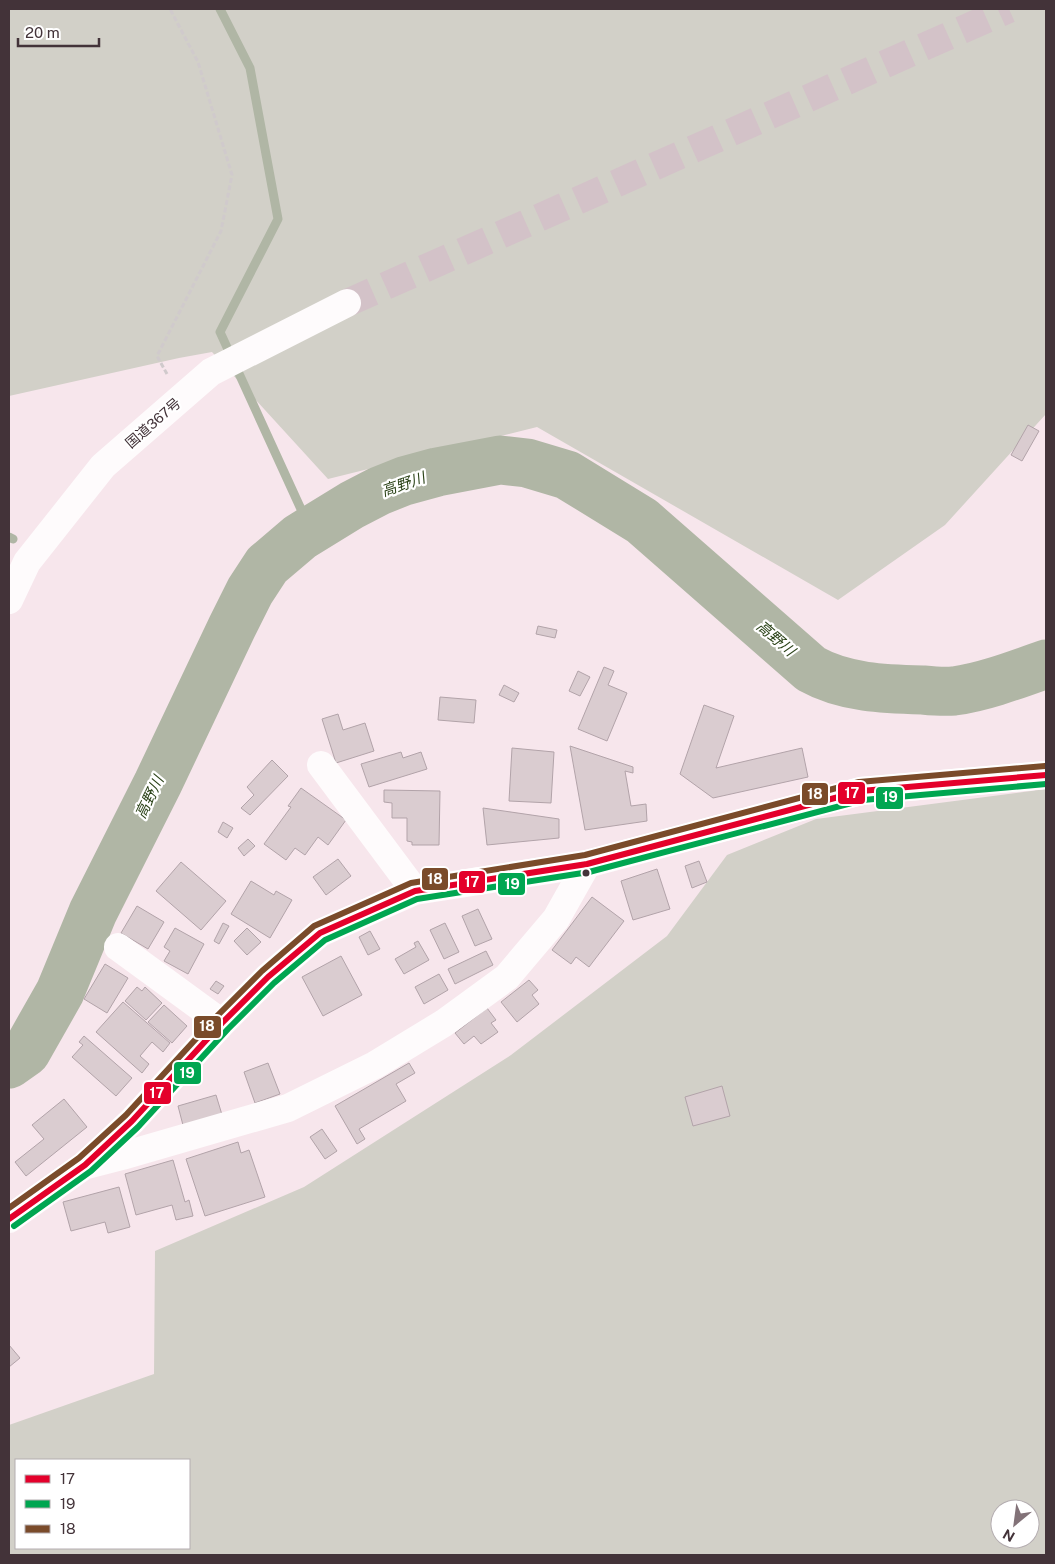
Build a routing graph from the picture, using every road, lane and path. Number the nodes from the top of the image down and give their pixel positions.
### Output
1 (170, 9) edge
2 (347, 303) tunnel mouth
3 (182, 398) junction
4 (9, 600) edge
5 (321, 765) dead end
6 (1046, 775) edge
7 (587, 864) junction
8 (414, 891) junction
9 (118, 947) dead end
10 (222, 1023) junction
11 (85, 1165) junction
12 (9, 1219) edge

1 - 3 path
2 - 3 main road, 国道367号
3 - 4 main road, 国道367号
5 - 8 main road
6 - 7 main road
7 - 8 main road
7 - 11 main road
8 - 10 main road
9 - 10 main road
10 - 11 main road
11 - 12 main road

